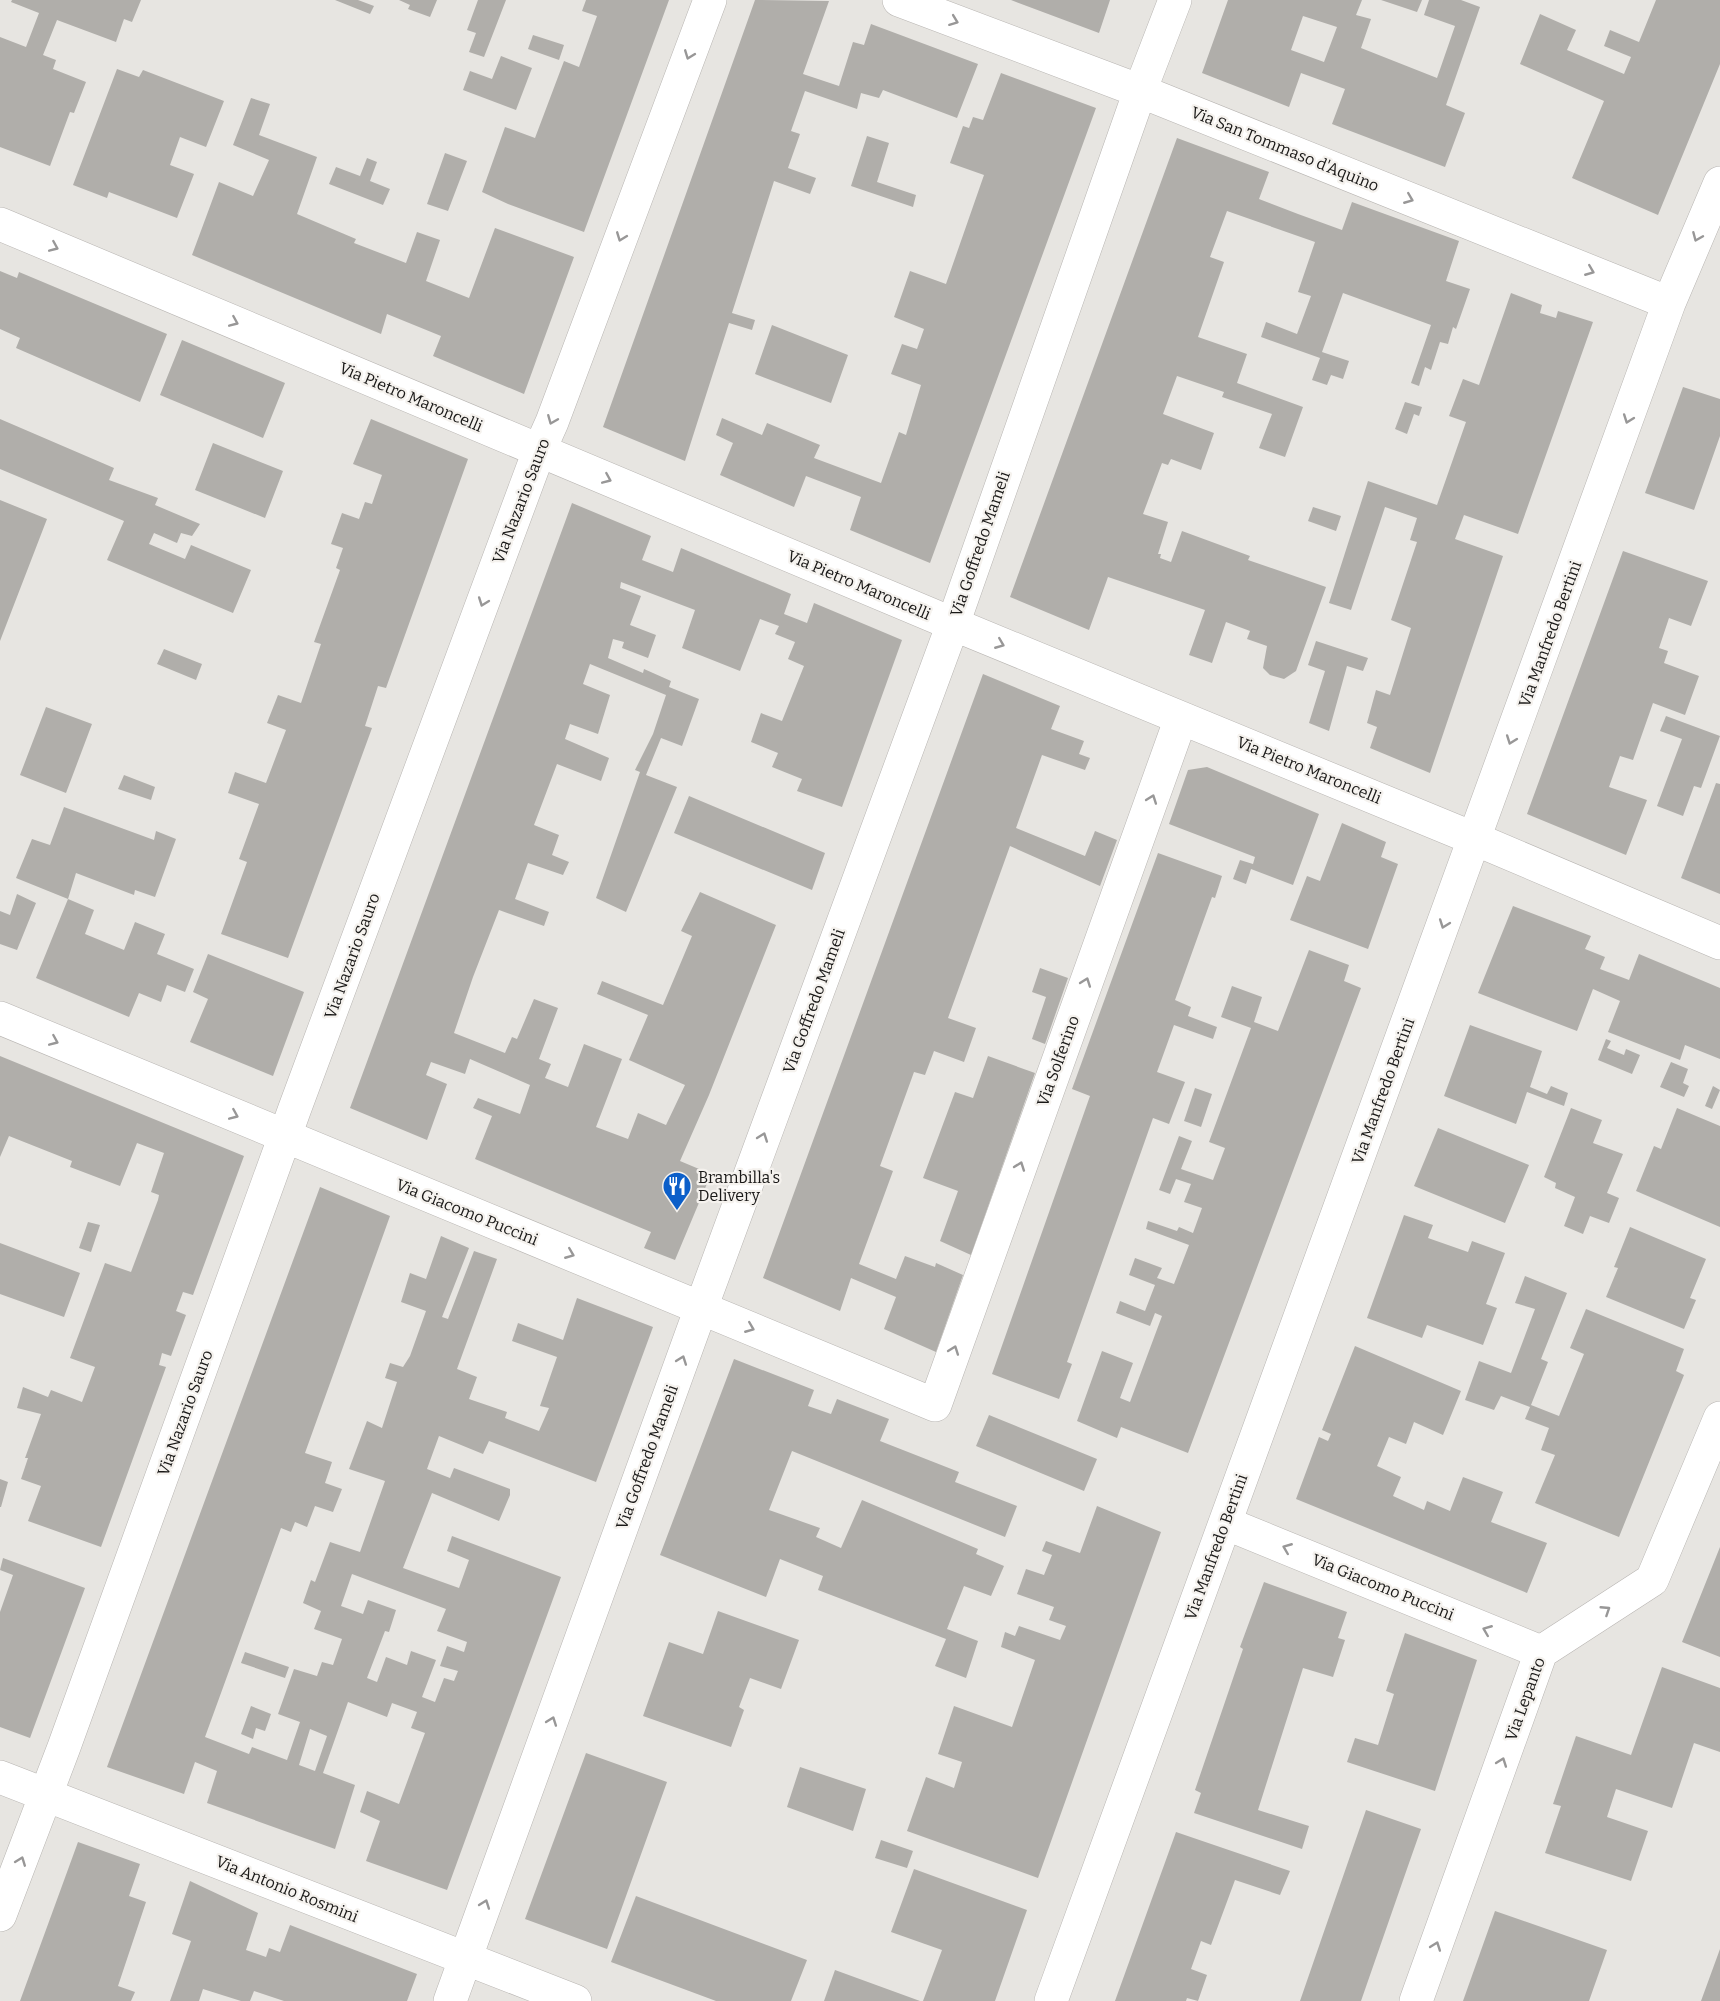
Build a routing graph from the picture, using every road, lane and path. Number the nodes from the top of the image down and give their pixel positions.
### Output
1 (710, 0) edge
2 (899, 0) edge
3 (1174, 0) edge
4 (1140, 91) junction
5 (1720, 183) edge
6 (0, 224) edge
7 (1670, 303) junction
8 (539, 451) junction
9 (952, 624) junction
10 (1181, 718) junction
11 (1475, 839) junction
12 (1720, 943) edge
13 (0, 1018) edge
14 (285, 1137) junction
15 (700, 1308) junction
16 (935, 1405) joint
17 (1720, 1418) edge
18 (1225, 1523) junction
19 (1541, 1652) junction
20 (0, 1777) edge
21 (46, 1794) junction
22 (0, 1915) edge
23 (466, 1959) junction
24 (450, 2001) edge
25 (575, 2001) edge
26 (1051, 2001) edge
27 (1416, 2001) edge

1 -> 8 street, Via Nazario Sauro
2 -> 4 street, Via San Tommaso d'Aquino
3 - 4 street, Via Goffredo Mameli
4 -> 7 street, Via San Tommaso d'Aquino
4 - 9 street, Via Goffredo Mameli
5 -> 7 street, Via Manfredo Bertini
6 -> 8 street, Via Pietro Maroncelli
7 -> 11 street, Via Manfredo Bertini
8 -> 9 street, Via Pietro Maroncelli
8 -> 14 street, Via Nazario Sauro
9 -> 10 street, Via Pietro Maroncelli
15 -> 9 street, Via Goffredo Mameli
10 - 11 street, Via Pietro Maroncelli
16 -> 10 street, Via Solferino
11 - 12 street, Via Pietro Maroncelli
11 -> 18 street, Via Manfredo Bertini
13 -> 14 street, Via Giacomo Puccini
14 -> 15 street, Via Giacomo Puccini
14 - 21 street, Via Nazario Sauro
15 -> 16 street, Via Giacomo Puccini
23 -> 15 street, Via Goffredo Mameli
19 -> 17 street, Via Lepanto
19 -> 18 street, Via Giacomo Puccini
18 - 26 street, Via Manfredo Bertini
27 -> 19 street, Via Lepanto
20 - 21 street, Via Antonio Rosmini
22 -> 21 street, Via Nazario Sauro
21 - 23 street, Via Antonio Rosmini
23 - 24 street, Via Goffredo Mameli
23 - 25 street, Via Antonio Rosmini

